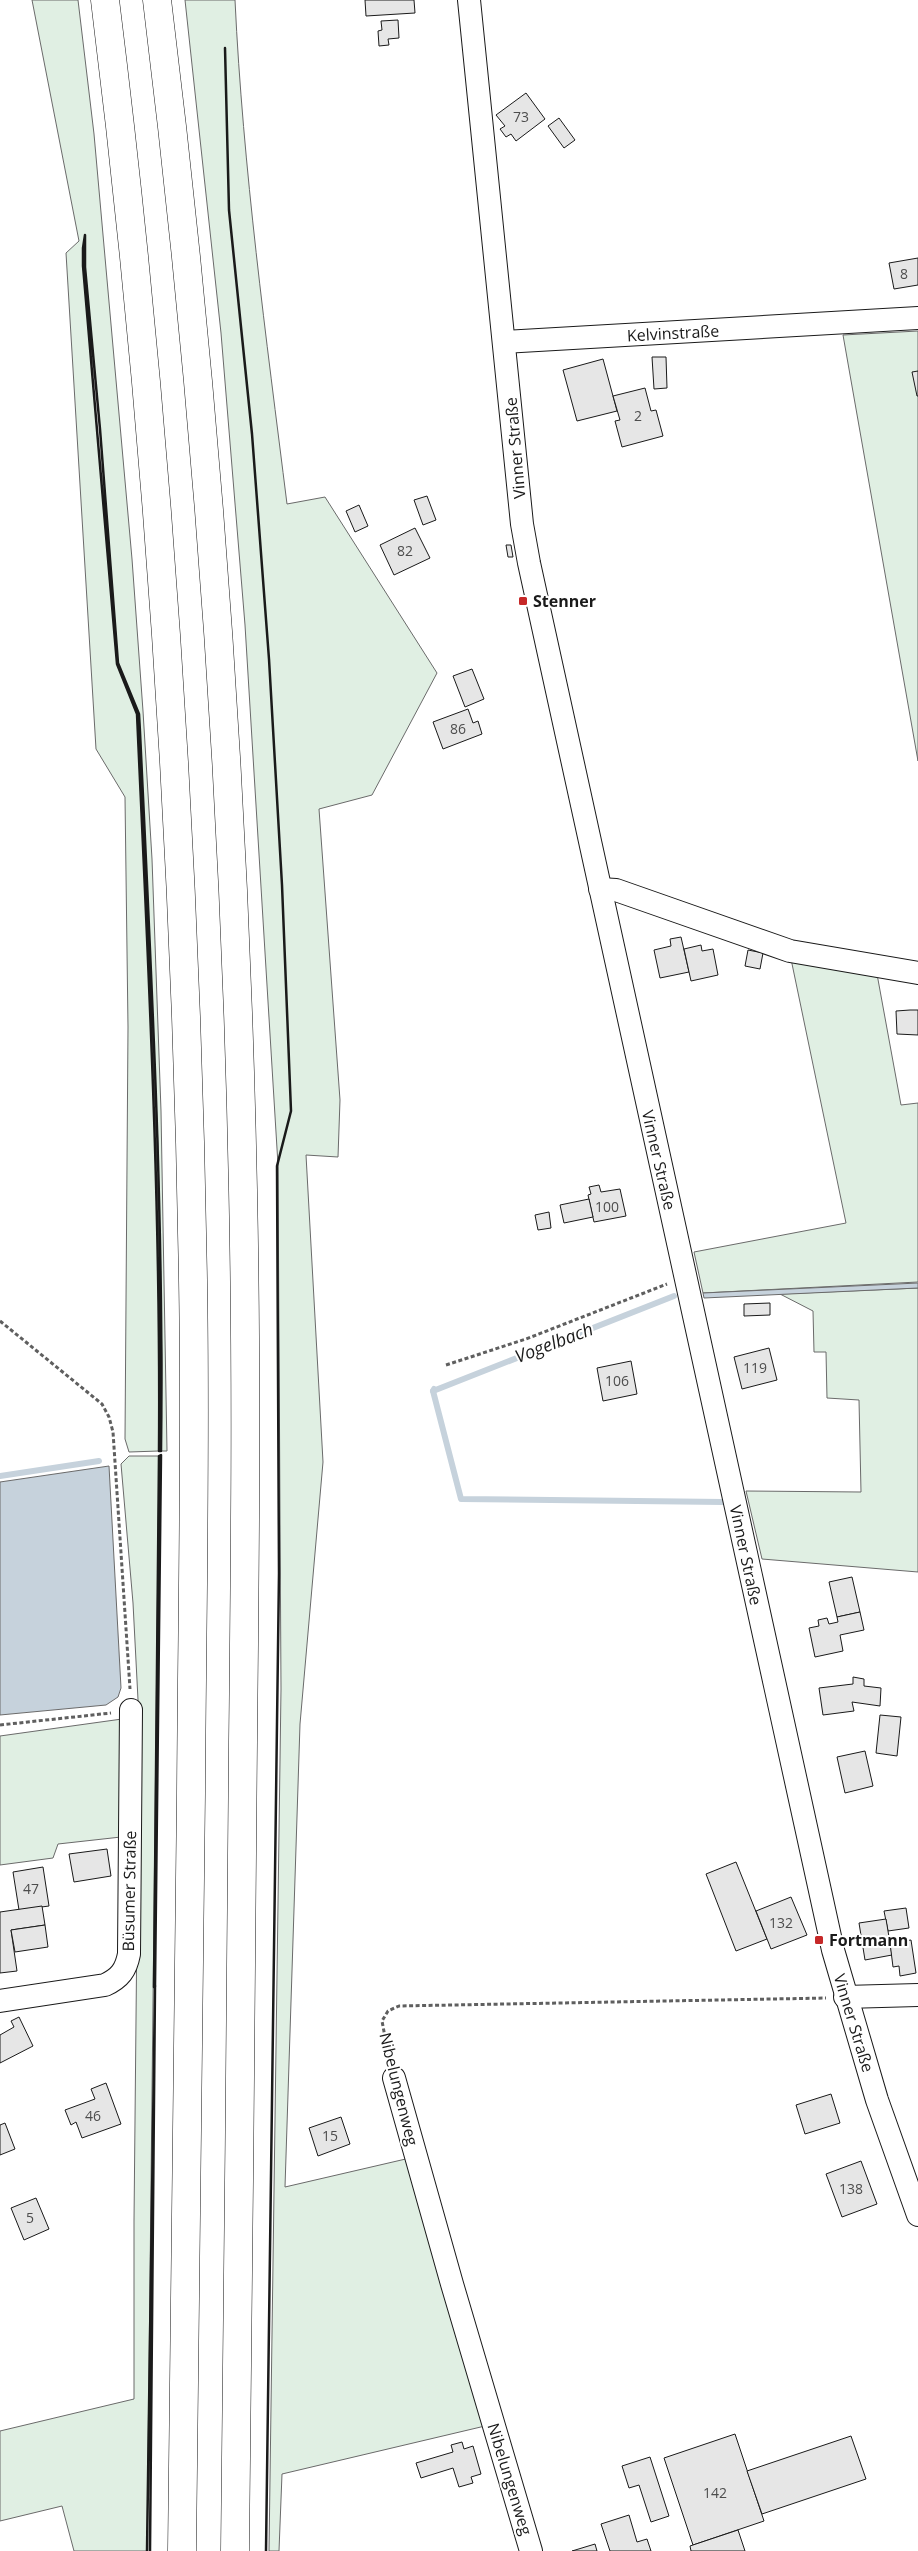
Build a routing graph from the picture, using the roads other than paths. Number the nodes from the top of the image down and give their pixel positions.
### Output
1 (105, 0) edge
2 (157, 0) edge
3 (470, 0) edge
4 (918, 318) edge
5 (505, 342) junction
6 (600, 889) junction
7 (918, 973) edge
8 (131, 1710) road end
9 (918, 1995) edge
10 (845, 1997) junction
11 (0, 2000) edge
12 (394, 2078) road end
13 (918, 2215) edge
14 (182, 2551) edge
15 (234, 2551) edge
16 (531, 2551) edge

1 - 14 highway
2 - 15 highway
3 - 5 street, Vinner Straße
4 - 5 street, Kelvinstraße
5 - 6 street, Vinner Straße
6 - 7 street
6 - 10 street, Vinner Straße
8 - 11 street, Büsumer Straße
9 - 10 street
10 - 13 street, Vinner Straße
12 - 16 street, Nibelungenweg

